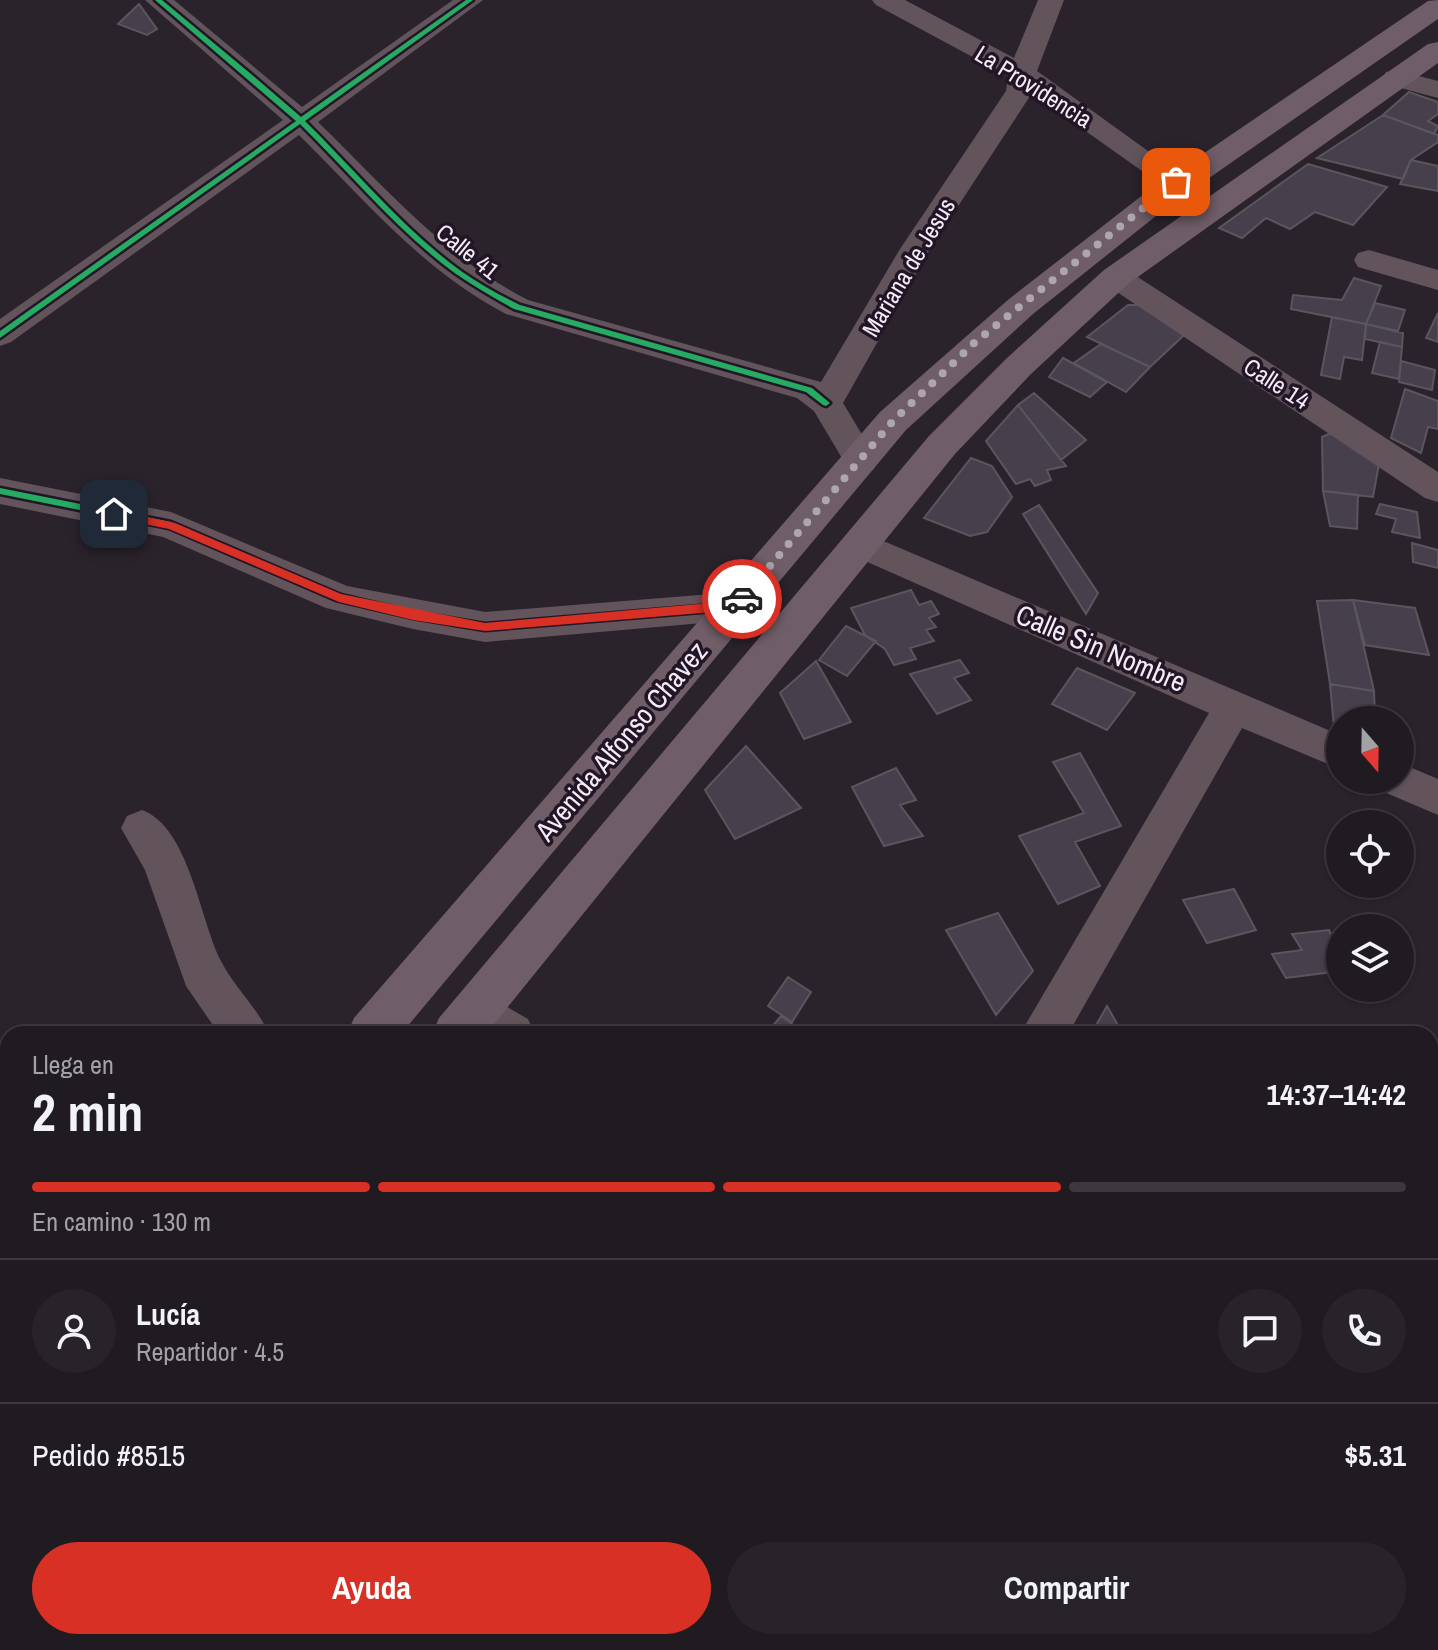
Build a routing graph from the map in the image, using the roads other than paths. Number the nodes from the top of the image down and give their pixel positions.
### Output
1 (158, 0) edge
2 (470, 0) edge
3 (885, 0) edge
4 (1051, 0) edge
5 (1438, 7) edge
6 (1438, 50) edge
7 (1022, 73) junction
8 (1396, 78) junction
9 (1438, 90) edge
10 (301, 120) junction
11 (1176, 182) junction
12 (1369, 260) dead end
13 (1116, 277) junction
14 (1438, 280) edge
15 (0, 335) edge
16 (826, 403) junction
17 (861, 461) junction
18 (1438, 489) edge
19 (0, 491) edge
20 (860, 544) junction
21 (737, 606) junction
22 (1235, 705) junction
23 (1326, 747) edge
24 (1414, 787) edge
25 (1438, 798) edge
26 (142, 828) dead end
27 (240, 1026) edge
28 (378, 1026) edge
29 (481, 1026) edge
30 (1048, 1026) edge

1 - 10 street, Calle 41
2 - 10 street
3 - 7 street, La Providencia
4 - 7 street, Mariana de Jesus
5 - 11 main road, Avenida Alfonso Chavez
6 - 8 main road, Avenida Alfonso Chavez
7 - 11 street, La Providencia
7 - 16 street, Mariana de Jesus
8 - 9 street
8 - 13 main road, Avenida Alfonso Chavez
10 - 15 street
10 - 16 street, Calle 41
11 - 17 main road, Avenida Alfonso Chavez
12 - 14 street
13 - 18 street, Calle 14
13 - 20 main road, Avenida Alfonso Chavez
16 - 17 street
17 - 21 main road, Avenida Alfonso Chavez
19 - 21 street
20 - 22 street, Calle Sin Nombre
20 - 29 main road, Avenida Alfonso Chavez
21 - 28 main road, Avenida Alfonso Chavez
22 - 23 street, Calle Sin Nombre
22 - 30 street
24 - 25 street
26 - 27 street

